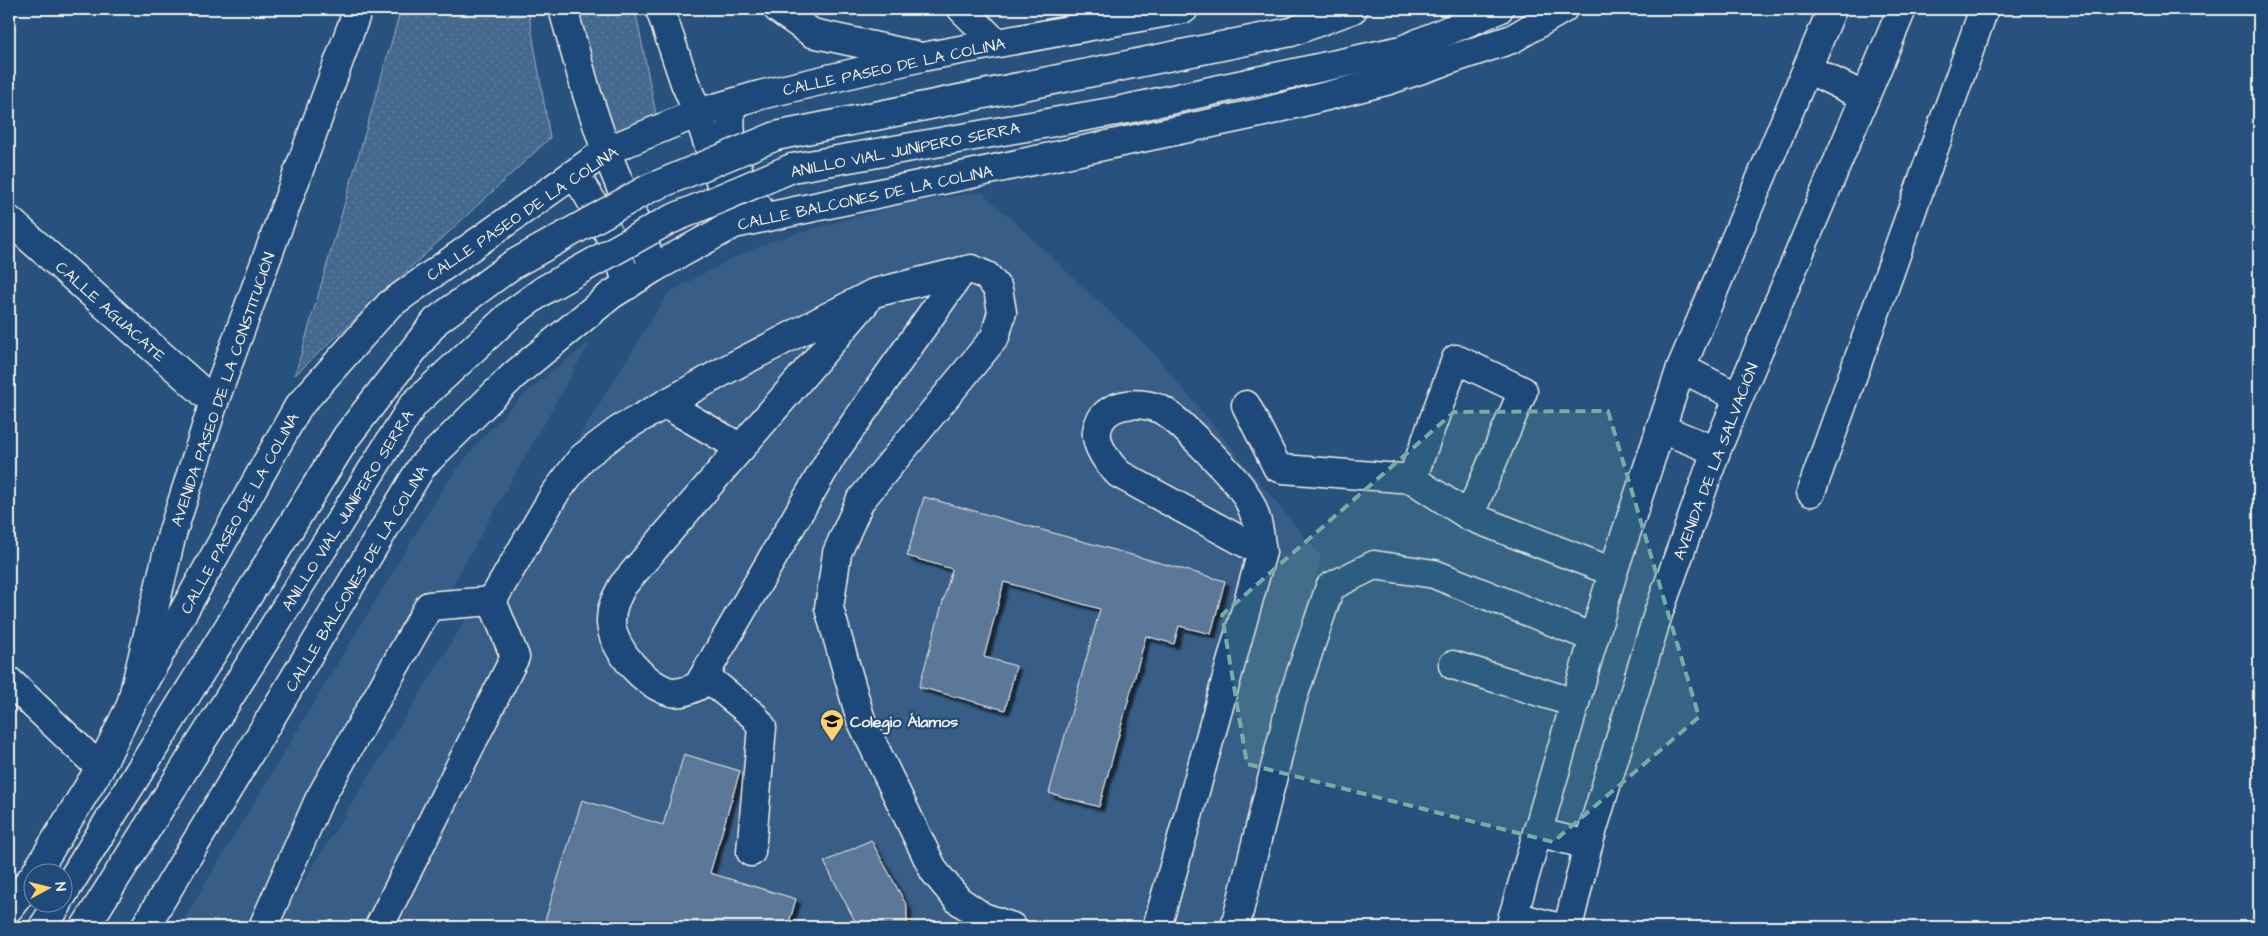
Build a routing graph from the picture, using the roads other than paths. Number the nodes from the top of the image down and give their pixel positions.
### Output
1 (358, 9) edge
2 (563, 9) edge
3 (660, 9) edge
4 (778, 9) edge
5 (962, 9) edge
6 (1184, 9) edge
7 (1353, 9) edge
8 (1499, 9) edge
9 (1563, 9) edge
10 (1832, 9) edge
11 (1902, 9) edge
12 (1984, 9) edge
13 (996, 43) junction
14 (922, 57) junction
15 (1808, 69) junction
16 (1865, 97) junction
17 (731, 104) junction
18 (698, 113) junction
19 (606, 152) junction
20 (574, 174) junction
21 (767, 218) junction
22 (9, 220) edge
23 (734, 224) junction
24 (654, 268) junction
25 (962, 271) junction
26 (628, 285) junction
27 (874, 293) junction
28 (1682, 368) junction
29 (1738, 397) junction
30 (214, 402) junction
31 (665, 404) junction
32 (1246, 405) dead end
33 (1660, 428) junction
34 (741, 448) junction
35 (1716, 451) junction
36 (1412, 479) junction
37 (1811, 492) dead end
38 (1469, 516) junction
39 (1262, 552) junction
40 (1613, 572) junction
41 (492, 601) junction
42 (1594, 638) junction
43 (1453, 665) dead end
44 (705, 676) junction
45 (9, 681) edge
46 (1575, 703) junction
47 (131, 705) junction
48 (100, 768) junction
49 (1537, 832) junction
50 (1588, 845) junction
51 (751, 852) dead end
52 (41, 864) edge
53 (72, 880) edge
54 (22, 891) edge
55 (9, 908) edge
56 (51, 914) edge
57 (1511, 922) edge
58 (43, 927) edge
59 (85, 927) edge
60 (146, 927) edge
61 (263, 927) edge
62 (379, 927) edge
63 (1012, 927) edge
64 (1157, 927) edge
65 (1235, 927) edge
66 (1557, 927) edge
67 (1568, 927) edge

1 - 30 main road, AVENIDA PASEO DE LA CONSTITUCIÓN
2 - 19 main road
3 - 18 main road
4 - 14 main road
5 - 13 main road
6 - 13 main road, CALLE PASEO DE LA COLINA
7 - 53 main road, ANILLO VIAL JUNÍPERO SERRA, bridge
8 - 59 main road, ANILLO VIAL JUNÍPERO SERRA, bridge
9 - 21 main road, CALLE BALCONES DE LA COLINA
10 - 15 main road
11 - 16 main road, AVENIDA DE LA SALVACIÓN
12 - 37 main road
13 - 14 main road, CALLE PASEO DE LA COLINA
14 - 17 main road, CALLE PASEO DE LA COLINA
15 - 16 main road
15 - 28 main road
16 - 29 main road, AVENIDA DE LA SALVACIÓN
17 - 18 main road, CALLE PASEO DE LA COLINA
17 - 21 main road
18 - 19 main road, CALLE PASEO DE LA COLINA
18 - 23 main road
19 - 20 main road, CALLE PASEO DE LA COLINA
19 - 24 main road
20 - 26 main road
20 - 47 main road, CALLE PASEO DE LA COLINA
21 - 23 main road, CALLE BALCONES DE LA COLINA
22 - 30 main road, CALLE AGUACATE
23 - 24 main road, CALLE BALCONES DE LA COLINA
24 - 26 main road, CALLE BALCONES DE LA COLINA
25 - 27 main road
25 - 44 main road
25 - 63 main road
26 - 60 main road, CALLE BALCONES DE LA COLINA
27 - 31 main road
27 - 34 main road
28 - 29 main road
28 - 33 main road
29 - 35 main road, AVENIDA DE LA SALVACIÓN
30 - 47 main road, AVENIDA PASEO DE LA CONSTITUCIÓN
31 - 34 main road
31 - 41 main road
32 - 36 main road
33 - 35 main road
33 - 40 main road
34 - 44 main road
35 - 50 main road, AVENIDA DE LA SALVACIÓN
36 - 38 main road
36 - 38 main road
38 - 40 main road
39 - 39 main road
39 - 64 main road
40 - 42 main road
41 - 61 main road
41 - 62 main road
42 - 46 main road
42 - 65 main road
43 - 46 main road
44 - 51 main road
45 - 48 main road
46 - 49 main road
47 - 48 main road, AVENIDA PASEO DE LA CONSTITUCIÓN
48 - 52 main road, AVENIDA PASEO DE LA CONSTITUCIÓN
49 - 50 main road
49 - 57 main road
50 - 67 main road, AVENIDA DE LA SALVACIÓN
54 - 55 main road
56 - 58 main road
57 - 66 main road

